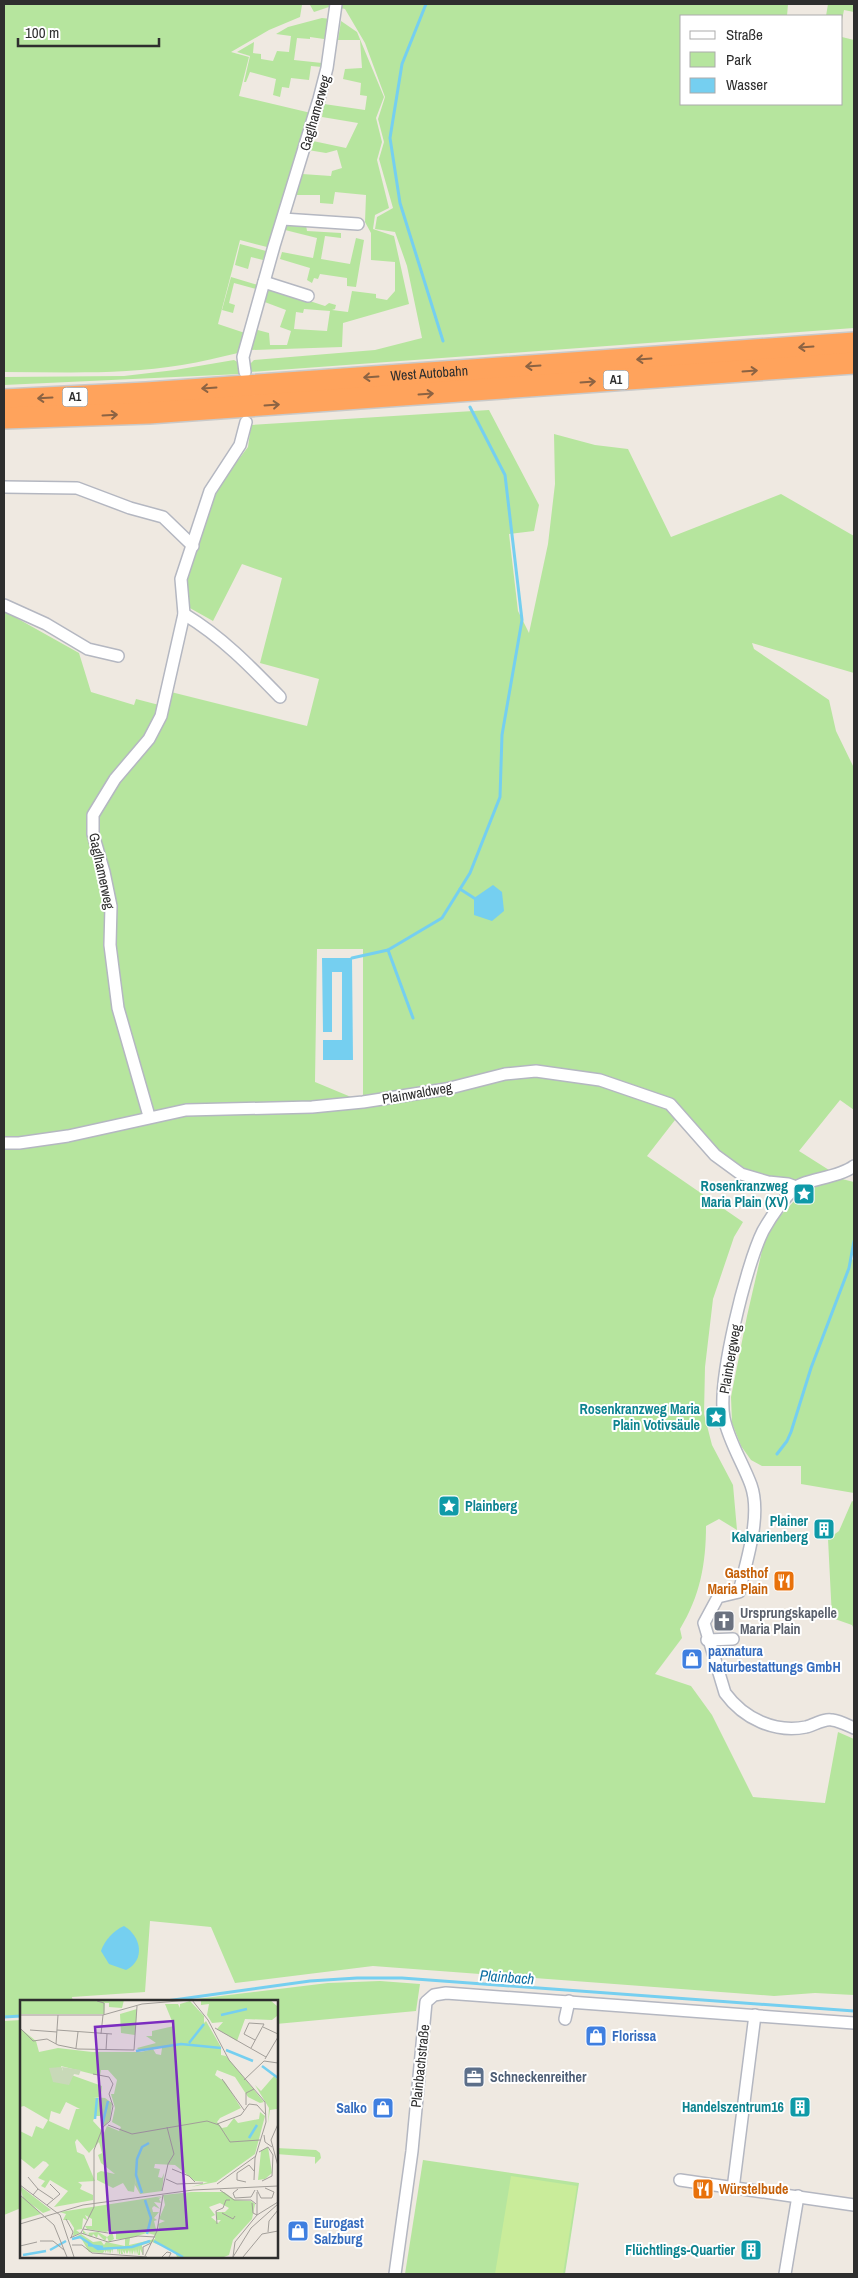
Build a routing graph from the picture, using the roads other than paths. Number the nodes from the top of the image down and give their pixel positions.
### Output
1 (336, 4) edge
2 (282, 219) junction
3 (358, 224) dead end
4 (264, 282) junction
5 (308, 296) dead end
6 (854, 344) edge
7 (854, 363) edge
8 (244, 372) dead end
9 (4, 400) edge
10 (61, 417) junction
11 (4, 418) edge
12 (246, 422) dead end
13 (4, 430) edge
14 (4, 487) edge
15 (193, 546) junction
16 (4, 605) edge
17 (184, 614) junction
18 (118, 656) dead end
19 (280, 697) dead end
20 (149, 1116) junction
21 (4, 1143) edge
22 (854, 1166) edge
23 (796, 1187) junction
24 (733, 1639) dead end
25 (707, 1640) junction
26 (854, 1728) edge
27 (569, 2001) junction
28 (755, 2015) junction
29 (565, 2019) dead end
30 (854, 2023) edge
31 (680, 2180) dead end
32 (733, 2189) junction
33 (798, 2196) junction
34 (854, 2205) edge
35 (395, 2274) edge
36 (785, 2274) edge

1 - 2 street, Gaglhamerweg
2 - 3 street
2 - 4 street, Gaglhamerweg
4 - 5 street
4 - 8 street, Gaglhamerweg
6 -> 9 highway, West Autobahn / A1
10 -> 7 highway, West Autobahn / A1
10 - 11 highway, West Autobahn / A1
10 - 13 highway
12 - 15 street, Gaglhamerweg
14 - 15 street
15 - 17 street, Gaglhamerweg
16 - 18 street
17 - 19 street
17 - 20 street, Gaglhamerweg
20 - 21 street, Plainwaldweg
20 - 23 street, Plainwaldweg
22 - 23 street
23 - 25 street, Plainbergweg
24 - 25 street
25 - 26 street, Plainbergweg
27 - 28 street, Plainbachstraße
27 - 29 street
27 - 35 street, Plainbachstraße
28 - 30 street, Plainbachstraße
28 - 32 street
31 - 32 street
32 - 33 street
33 - 34 street
33 - 36 street

